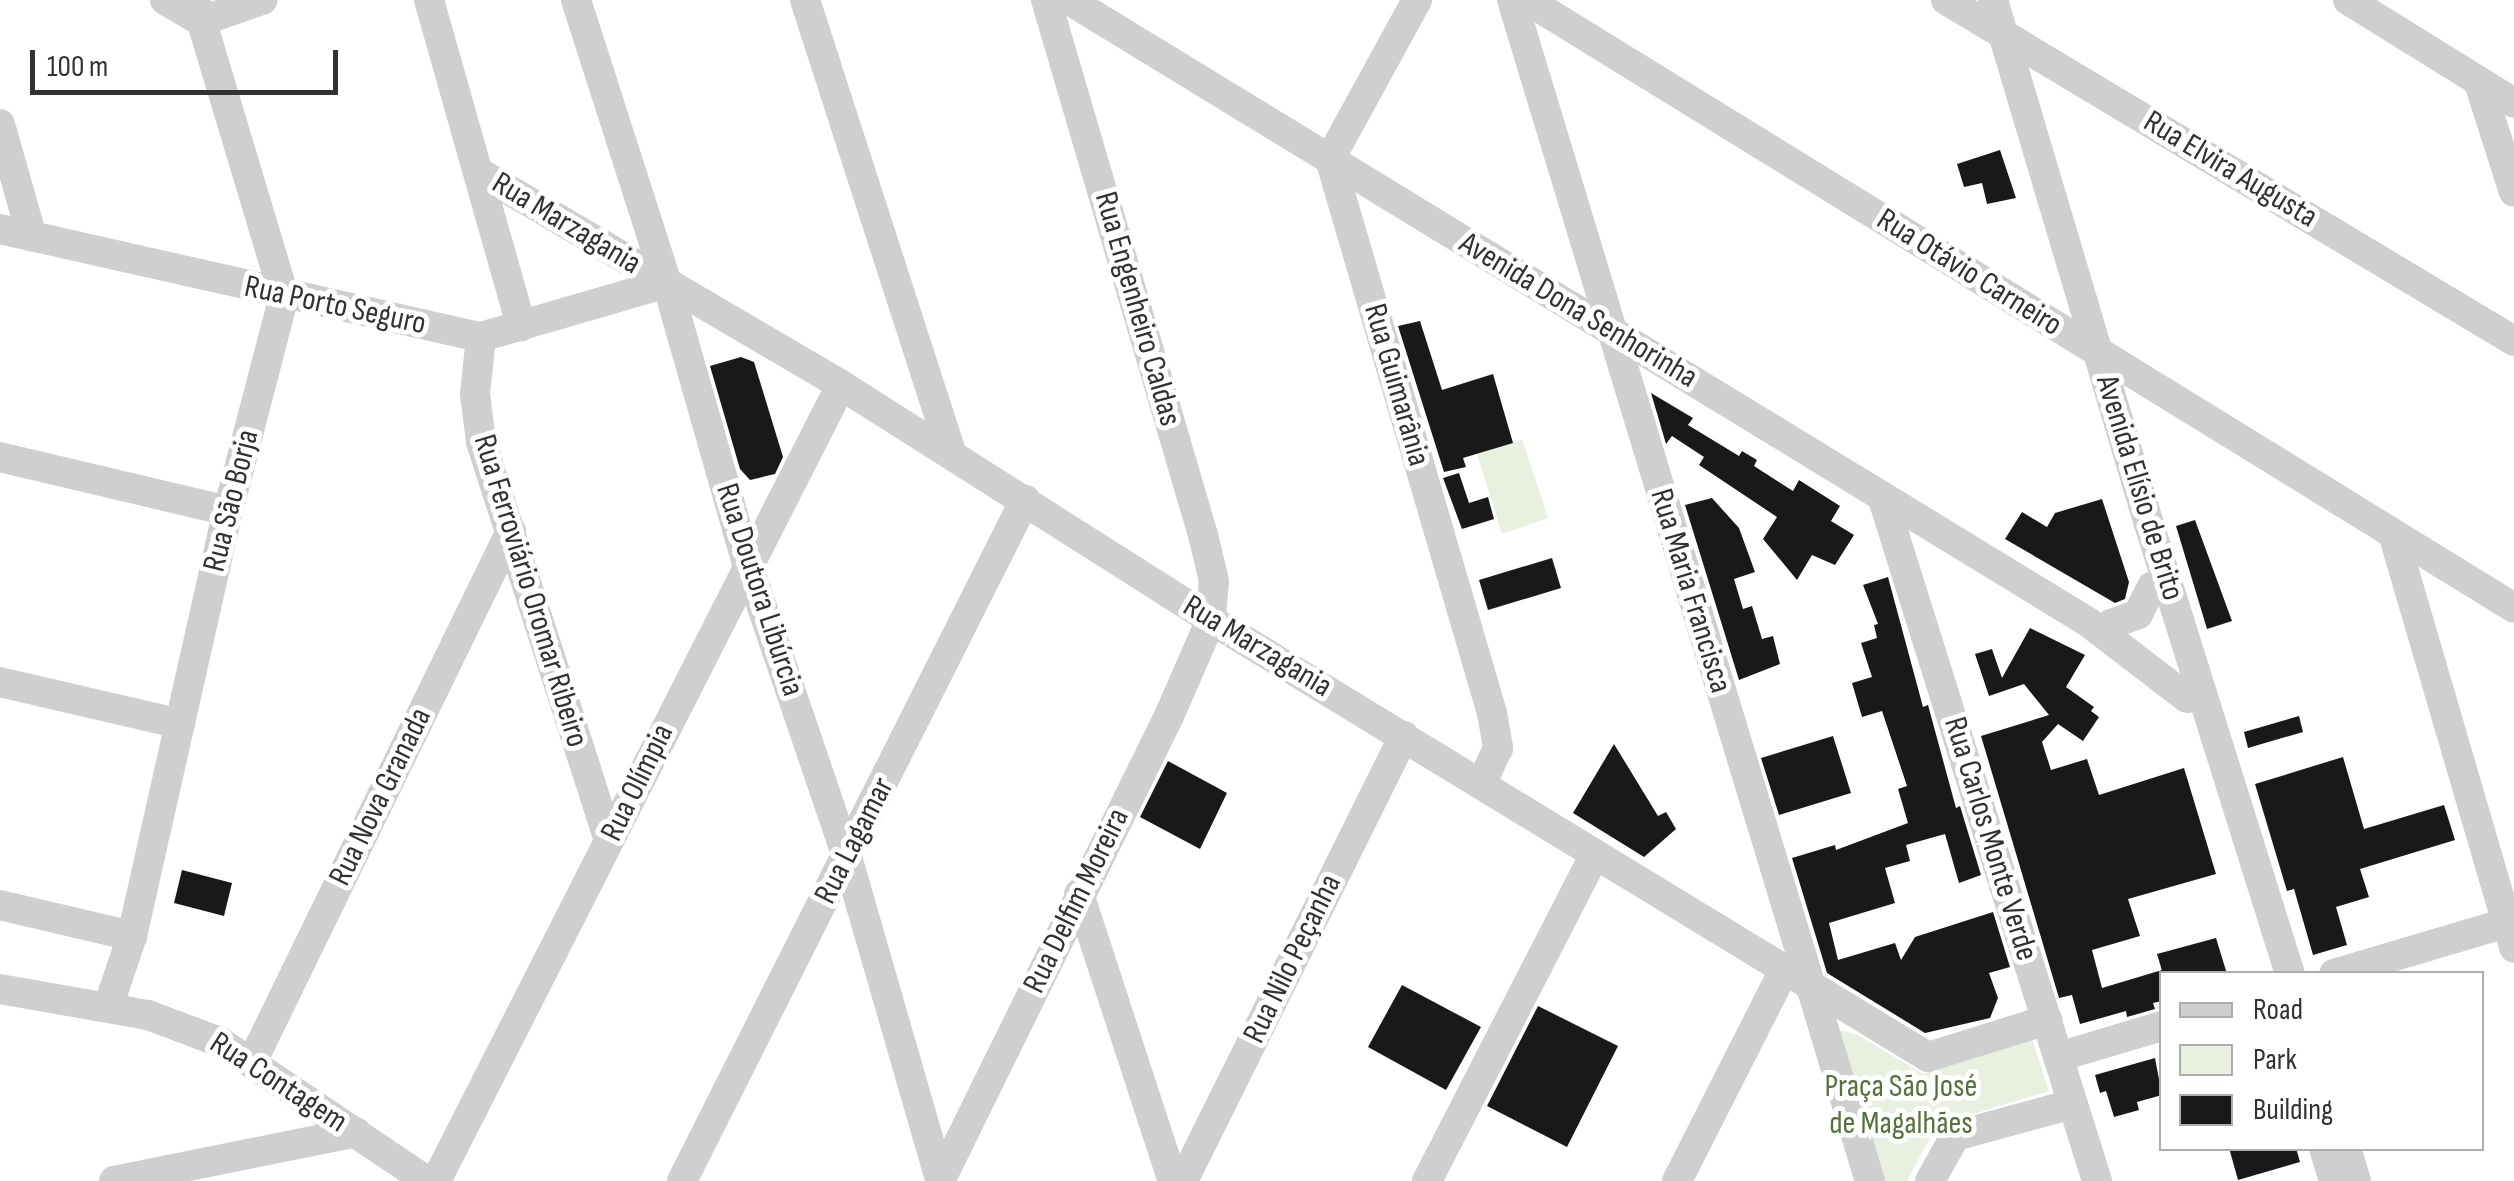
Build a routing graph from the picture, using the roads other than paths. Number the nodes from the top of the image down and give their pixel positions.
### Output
1 (165, 0) edge
2 (262, 0) edge
3 (429, 0) edge
4 (576, 0) edge
5 (805, 0) edge
6 (1046, 0) edge
7 (1069, 0) edge
8 (1417, 0) edge
9 (1512, 0) edge
10 (1527, 0) edge
11 (1946, 0) edge
12 (2348, 0) edge
13 (198, 10) edge
14 (1988, 14) edge
15 (2478, 84) junction
16 (2514, 103) edge
17 (0, 124) edge
18 (1330, 159) junction
19 (480, 173) junction
20 (2514, 192) edge
21 (0, 229) edge
22 (32, 237) junction
23 (667, 284) junction
24 (284, 296) junction
25 (521, 326) junction
26 (1612, 331) junction
27 (481, 337) junction
28 (2514, 340) edge
29 (2089, 346) junction
30 (841, 385) junction
31 (952, 454) junction
32 (0, 457) edge
33 (1882, 496) junction
34 (1025, 500) junction
35 (228, 511) junction
36 (511, 531) junction
37 (2394, 538) junction
38 (747, 563) junction
39 (2152, 586) junction
40 (2514, 608) edge
41 (1211, 620) junction
42 (2099, 623) junction
43 (2186, 680) junction
44 (0, 682) edge
45 (180, 724) junction
46 (1404, 736) junction
47 (1481, 784) junction
48 (609, 840) junction
49 (1594, 856) junction
50 (847, 858) junction
51 (1079, 894) junction
52 (0, 905) edge
53 (132, 936) junction
54 (2510, 936) edge
55 (2269, 971) edge
56 (2289, 971) edge
57 (2348, 971) edge
58 (1796, 978) junction
59 (0, 989) edge
60 (108, 1007) junction
61 (2047, 1020) junction
62 (2159, 1027) edge
63 (2058, 1057) junction
64 (252, 1062) junction
65 (2073, 1104) junction
66 (356, 1132) junction
67 (2325, 1151) edge
68 (2347, 1151) edge
69 (114, 1181) edge
70 (428, 1181) edge
71 (436, 1181) edge
72 (682, 1181) edge
73 (940, 1181) edge
74 (1174, 1181) edge
75 (1183, 1181) edge
76 (1426, 1181) edge
77 (1678, 1181) edge
78 (1870, 1181) edge
79 (1930, 1181) edge
80 (2097, 1181) edge
81 (2334, 1181) edge
82 (2356, 1181) edge

1 - 13 street
2 - 13 street
3 - 19 street
4 - 23 street, Rua Doutora Libúrcia
5 - 31 street
6 - 41 street, Rua Engenheiro Caldas
7 - 18 street, Avenida Dona Senhorinha
8 - 18 street
9 - 26 street, Rua Maria Francisca
10 - 29 street, Rua Otávio Carneiro
11 - 14 street, Rua Elvira Augusta
12 - 15 street
13 - 24 street
14 - 28 street, Rua Elvira Augusta
14 - 29 street, Avenida Elísio de Brito
15 - 16 street
15 - 20 street
17 - 22 street
18 - 26 street, Avenida Dona Senhorinha
18 - 47 street, Rua Guimarânia
19 - 23 street, Rua Marzagania
19 - 25 street
21 - 22 street, Rua Porto Seguro
22 - 24 street, Rua Porto Seguro
23 - 25 street, Rua Porto Seguro
23 - 30 street, Rua Marzagania
23 - 38 street, Rua Doutora Libúrcia
24 - 27 street, Rua Porto Seguro
24 - 35 street, Rua São Borja
25 - 27 street, Rua Porto Seguro
26 - 33 street, Avenida Dona Senhorinha
26 - 58 street, Rua Maria Francisca
27 - 36 street, Rua Ferroviário Oromar Ribeiro
29 - 37 street, Rua Otávio Carneiro
29 - 39 street, Avenida Elísio de Brito
29 - 43 street, Avenida Elísio de Brito
30 - 31 street, Rua Marzagania
30 - 38 street, Rua Olímpia
31 - 34 street, Rua Marzagania
32 - 35 street
33 - 42 street, Avenida Dona Senhorinha
33 - 61 street, Rua Carlos Monte Verde
34 - 41 street, Rua Marzagania
34 - 50 street, Rua Lagamar
35 - 45 street, Rua São Borja
36 - 48 street, Rua Ferroviário Oromar Ribeiro
36 - 64 street, Rua Nova Granada
37 - 40 street, Rua Otávio Carneiro
37 - 54 street
38 - 48 street, Rua Olímpia
38 - 50 street, Rua Doutora Libúrcia
39 - 42 street
39 - 43 street, Avenida Elísio de Brito
41 - 46 street, Rua Marzagania
41 - 51 street, Rua Delfim Moreira
42 - 43 street, Avenida Dona Senhorinha
43 - 55 street, Avenida Elísio de Brito
43 - 56 street, Avenida Elísio de Brito
44 - 45 street
45 - 53 street, Rua São Borja
46 - 47 street, Rua Marzagania
46 - 75 street, Rua Nilo Peçanha
47 - 49 street, Rua Marzagania
48 - 71 street, Rua Olímpia
49 - 58 street, Rua Marzagania
49 - 76 street
50 - 72 street, Rua Lagamar
50 - 73 street, Rua Doutora Libúrcia
51 - 73 street, Rua Delfim Moreira
51 - 74 street
52 - 53 street
53 - 60 street, Rua São Borja
54 - 57 street
58 - 61 street, Rua Marzagania
58 - 77 street
58 - 78 street, Rua Maria Francisca
59 - 60 street, Rua Contagem
60 - 64 street, Rua Contagem
61 - 63 street, Rua Carlos Monte Verde
62 - 63 street
63 - 65 street, Rua Carlos Monte Verde
64 - 66 street, Rua Contagem
65 - 79 street
65 - 80 street, Rua Carlos Monte Verde
66 - 69 street
66 - 70 street, Rua Contagem
67 - 81 street
68 - 82 street

